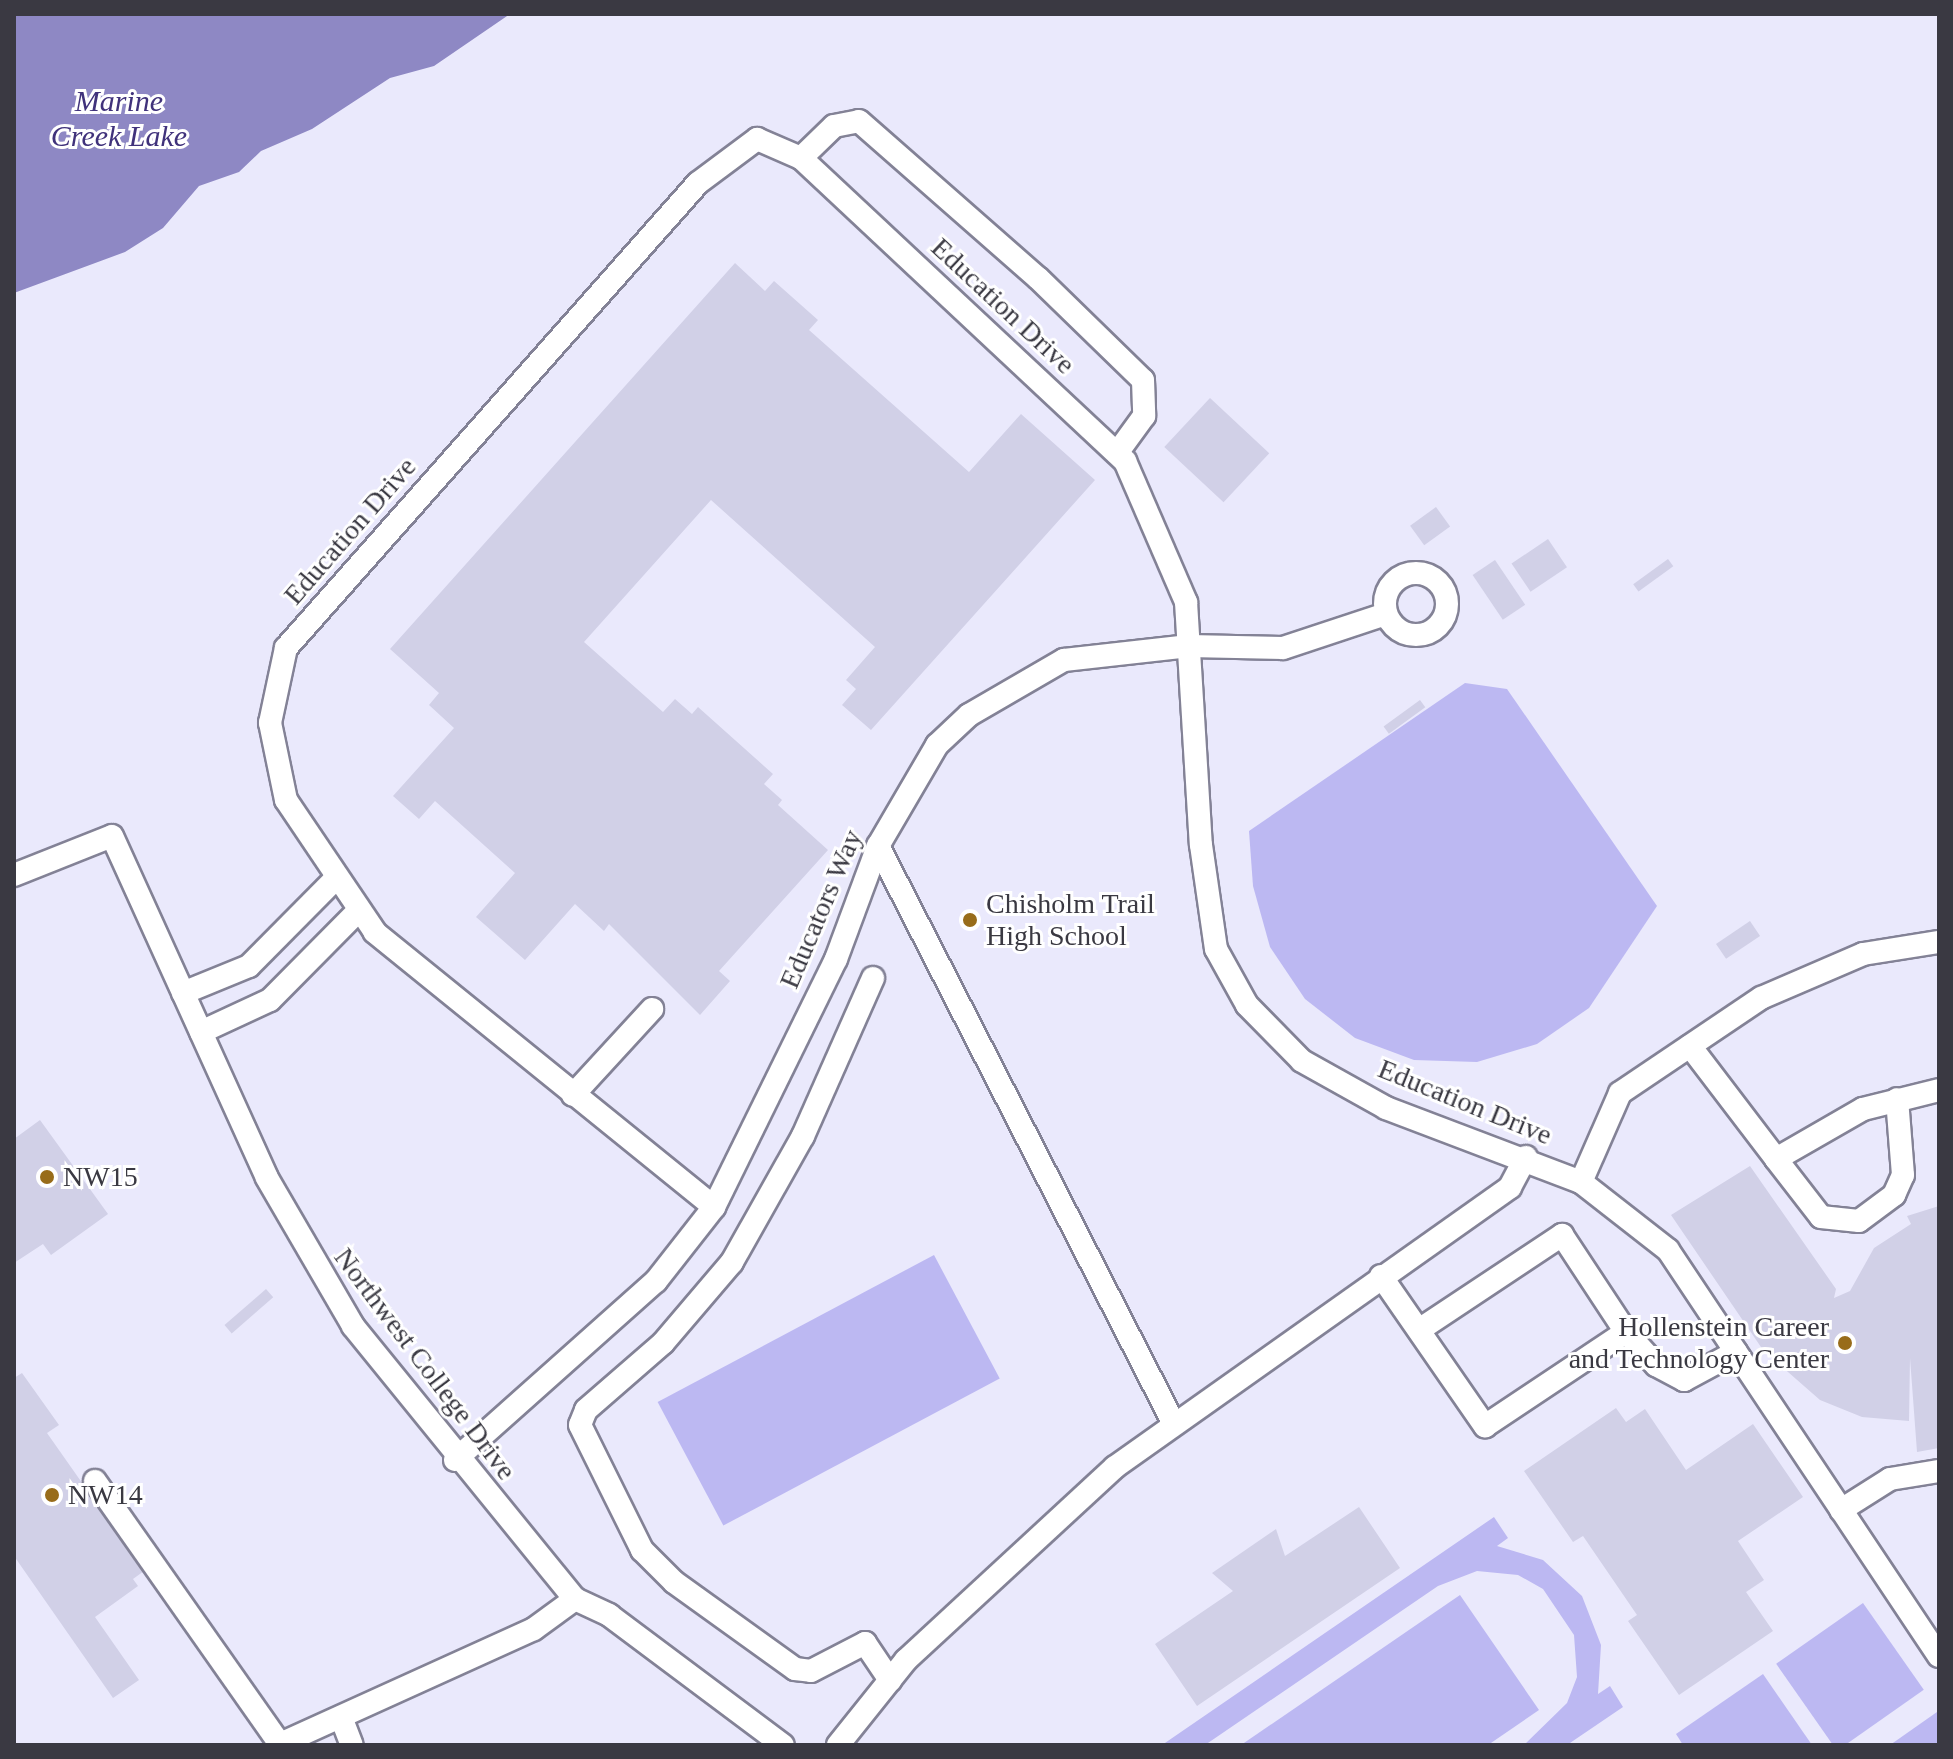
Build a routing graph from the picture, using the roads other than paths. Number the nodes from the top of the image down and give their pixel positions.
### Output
1 (801, 158) junction
2 (1117, 453) junction
3 (1386, 614) dead end
4 (1189, 646) junction
5 (878, 846) junction
6 (14, 875) edge
7 (337, 877) junction
8 (359, 910) junction
9 (1939, 942) edge
10 (873, 978) dead end
11 (183, 993) junction
12 (652, 1009) dead end
13 (201, 1032) junction
14 (1690, 1046) junction
15 (1939, 1090) edge
16 (573, 1095) junction
17 (1897, 1099) junction
18 (1526, 1157) junction
19 (1776, 1159) junction
20 (1581, 1182) junction
21 (714, 1207) junction
22 (1381, 1276) junction
23 (1419, 1330) junction
24 (1626, 1332) junction
25 (1736, 1352) junction
26 (1173, 1422) junction
27 (455, 1460) junction
28 (1939, 1471) edge
29 (95, 1481) dead end
30 (1841, 1510) junction
31 (575, 1599) junction
32 (1939, 1656) edge
33 (890, 1680) junction
34 (341, 1717) junction
35 (279, 1744) edge
36 (352, 1745) edge
37 (783, 1745) edge
38 (838, 1745) edge

1 - 2 street, Education Drive
1 - 2 street
1 - 7 street, Education Drive
2 - 4 street, Education Drive
3 - 4 street, Educators Way
4 - 5 street, Educators Way
4 - 18 street, Education Drive
5 - 21 street, Educators Way
5 - 26 street
6 - 11 street, Northwest College Drive
7 - 8 street, Education Drive
7 - 11 street
8 - 13 street
8 - 16 street, Education Drive
9 - 14 street
10 - 33 street
11 - 13 street, Northwest College Drive
12 - 16 street
13 - 27 street, Northwest College Drive
14 - 19 street
14 - 20 street
15 - 17 street
16 - 21 street, Education Drive
17 - 19 street
17 - 19 street
18 - 20 street, Education Drive
18 - 22 street
20 - 25 street, Education Drive
21 - 27 street, Educators Way
22 - 23 street
22 - 26 street
23 - 24 street
23 - 24 street
24 - 25 street
25 - 30 street, Education Drive
26 - 33 street
27 - 31 street, Northwest College Drive
28 - 30 street
29 - 35 street
30 - 32 street, Education Drive
31 - 34 street
31 - 37 street, Northwest College Drive
33 - 38 street
34 - 35 street
34 - 36 street

